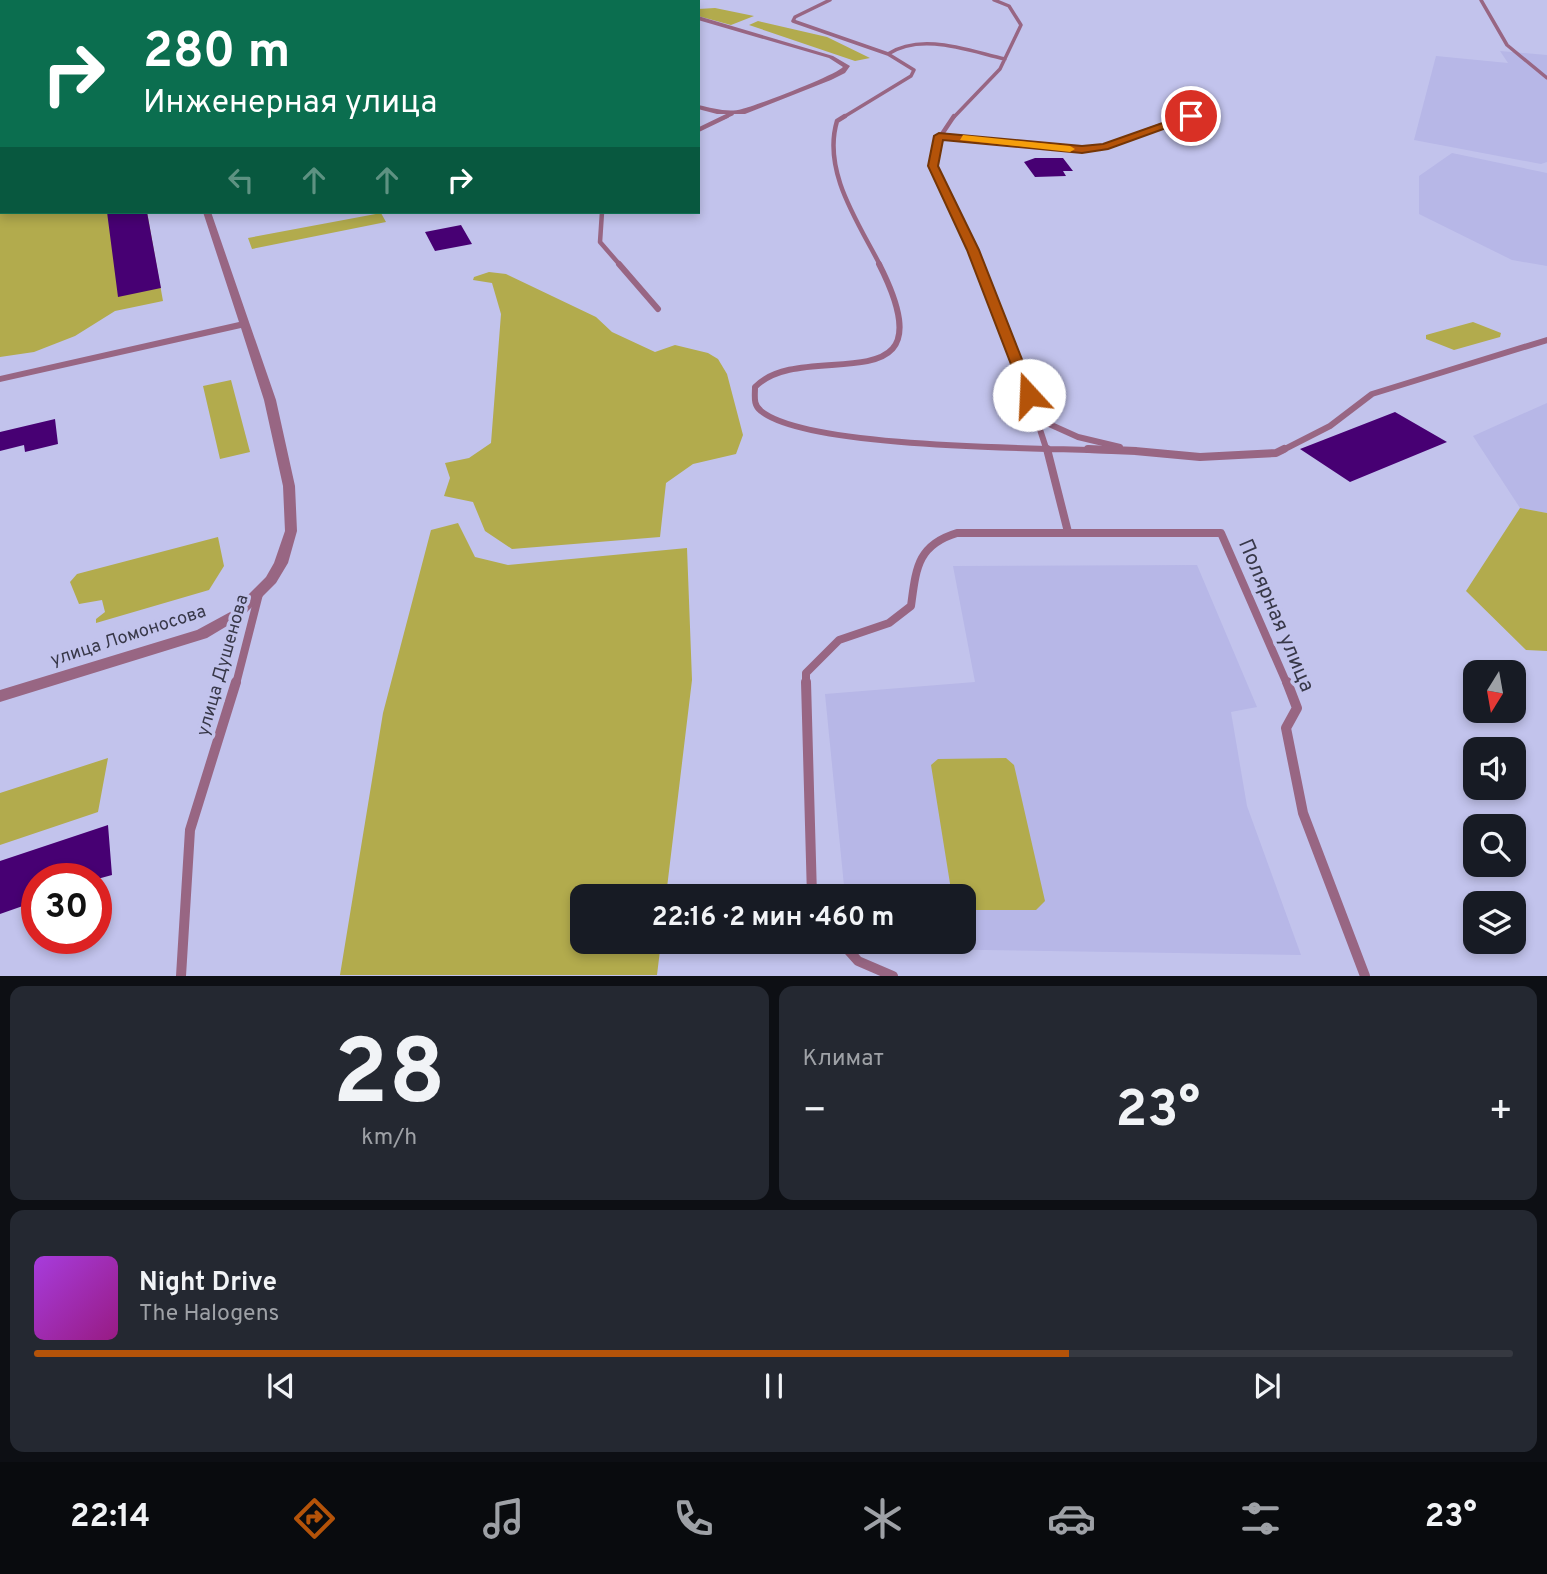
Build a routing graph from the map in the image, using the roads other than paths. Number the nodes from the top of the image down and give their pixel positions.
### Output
1 (830, 0) edge
2 (994, 0) edge
3 (1482, 0) edge
4 (1010, 3) edge
5 (700, 19) edge
6 (888, 54) junction
7 (1005, 59) junction
8 (1547, 78) edge
9 (1216, 105) dead end
10 (700, 107) edge
11 (732, 114) junction
12 (700, 129) edge
13 (939, 136) junction
14 (207, 214) edge
15 (603, 214) edge
16 (658, 309) dead end
17 (245, 324) junction
18 (1547, 340) edge
19 (0, 379) edge
20 (1038, 419) junction
21 (1045, 449) junction
22 (1136, 451) junction
23 (1068, 532) junction
24 (259, 593) junction
25 (0, 696) edge
26 (812, 884) edge
27 (852, 954) edge
28 (181, 975) edge
29 (893, 975) edge
30 (1365, 975) edge

1 - 6 street
2 - 4 street
3 - 8 street
4 - 7 street
5 - 11 street
6 - 7 street
6 - 21 street
7 - 13 street
9 - 13 street
10 - 11 street
11 - 12 street
13 - 20 street
14 - 17 street, улица Душенова
15 - 16 street
17 - 19 street
17 - 24 street, улица Душенова
18 - 22 street
20 - 21 street
20 - 22 street
21 - 22 street
21 - 23 street
23 - 26 street, Полярная улица
23 - 30 street, Полярная улица
24 - 25 street, улица Ломоносова
24 - 28 street, улица Душенова
27 - 29 street

